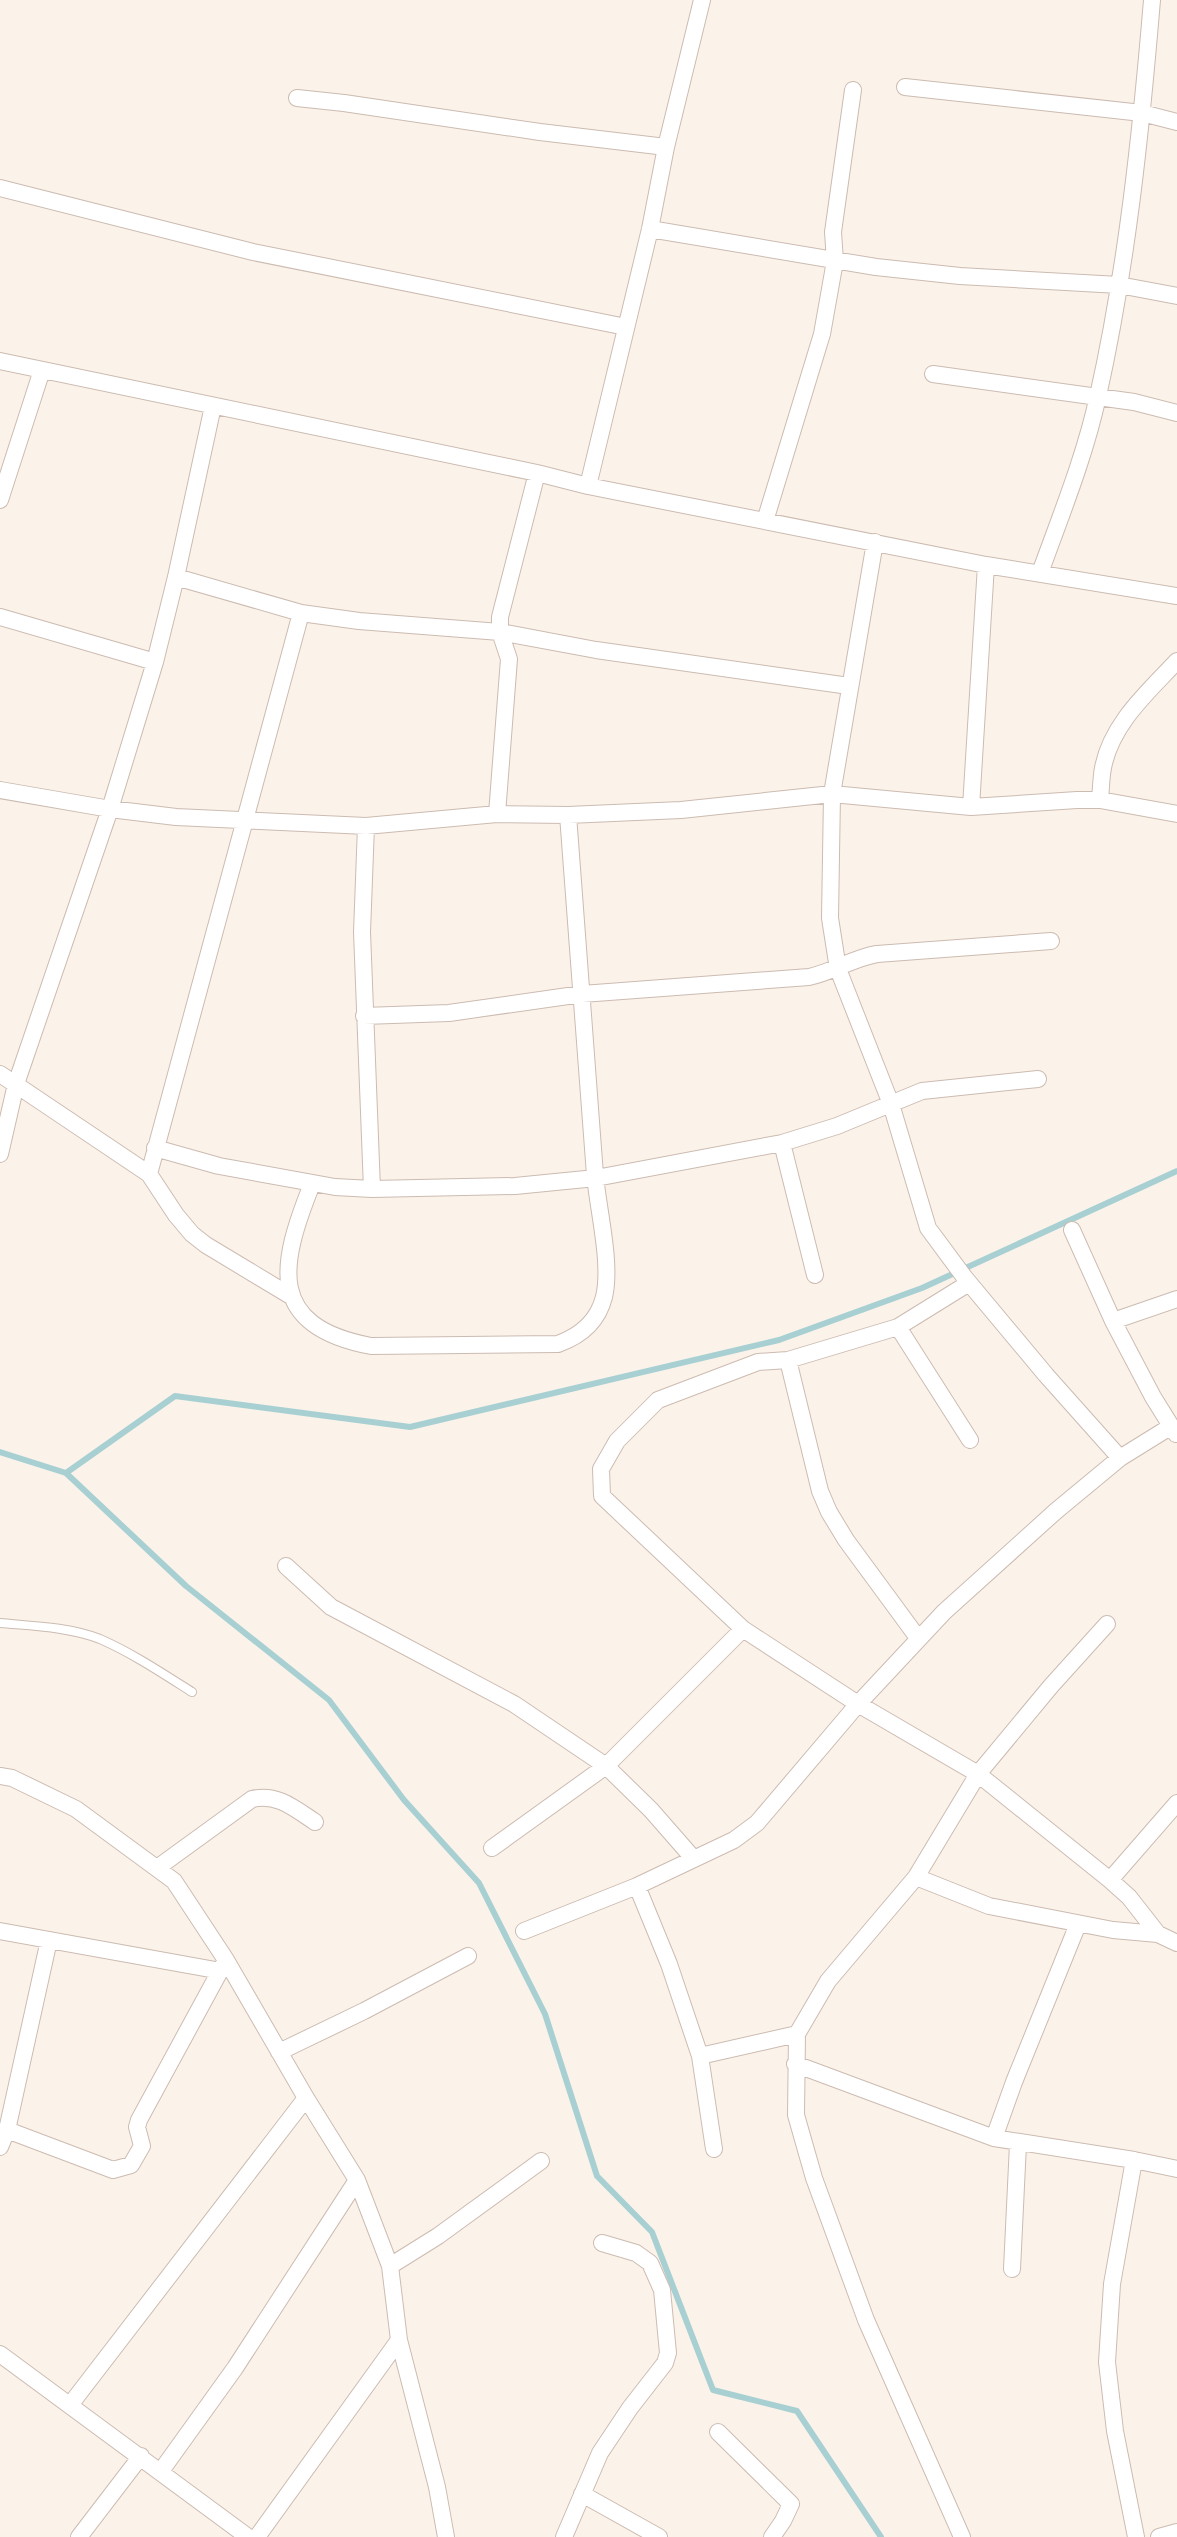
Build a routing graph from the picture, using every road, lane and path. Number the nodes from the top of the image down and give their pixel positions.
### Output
1 (702, 0) edge
2 (1152, 0) edge
3 (904, 87) dead end
4 (853, 90) dead end
5 (297, 98) dead end
6 (1142, 113) junction
7 (1177, 122) edge
8 (666, 147) junction
9 (0, 188) edge
10 (650, 229) junction
11 (835, 261) junction
12 (1119, 285) junction
13 (1177, 296) edge
14 (626, 327) junction
15 (0, 361) edge
16 (42, 370) junction
17 (933, 374) dead end
18 (1098, 398) junction
19 (213, 406) junction
20 (1177, 413) edge
21 (537, 474) junction
22 (588, 486) junction
23 (0, 500) edge
24 (765, 520) junction
25 (875, 542) junction
26 (986, 564) junction
27 (1040, 573) junction
28 (176, 577) junction
29 (1177, 596) edge
30 (301, 613) junction
31 (0, 617) edge
32 (500, 632) junction
33 (1177, 661) edge
34 (155, 662) junction
35 (849, 686) junction
36 (0, 790) edge
37 (832, 794) junction
38 (1100, 800) junction
39 (971, 807) junction
40 (110, 809) junction
41 (497, 814) junction
42 (1177, 814) edge
43 (568, 815) junction
44 (244, 819) junction
45 (366, 826) junction
46 (1051, 941) dead end
47 (838, 969) junction
48 (582, 994) junction
49 (364, 1016) junction
50 (0, 1074) edge
51 (1038, 1078) dead end
52 (16, 1084) junction
53 (891, 1104) junction
54 (782, 1143) junction
55 (155, 1148) junction
56 (0, 1154) edge
57 (149, 1174) junction
58 (596, 1178) junction
59 (312, 1184) junction
60 (372, 1189) junction
61 (1072, 1230) dead end
62 (815, 1275) dead end
63 (967, 1281) junction
64 (289, 1294) junction
65 (1177, 1299) edge
66 (1113, 1321) junction
67 (898, 1327) junction
68 (788, 1360) junction
69 (1174, 1431) edge
70 (970, 1440) dead end
71 (1120, 1458) junction
72 (286, 1566) dead end
73 (0, 1623) edge
74 (1107, 1624) dead end
75 (743, 1629) junction
76 (918, 1638) junction
77 (192, 1692) dead end
78 (858, 1704) junction
79 (606, 1766) junction
80 (978, 1774) junction
81 (0, 1776) edge
82 (1177, 1803) edge
83 (315, 1822) dead end
84 (492, 1848) dead end
85 (693, 1858) junction
86 (157, 1869) junction
87 (916, 1877) junction
88 (1110, 1880) junction
89 (637, 1886) junction
90 (1078, 1924) junction
91 (0, 1931) edge
92 (524, 1931) dead end
93 (1158, 1934) junction
94 (49, 1940) junction
95 (1177, 1943) edge
96 (468, 1956) dead end
97 (224, 1966) junction
98 (797, 2034) junction
99 (279, 2052) junction
100 (700, 2056) junction
101 (795, 2064) junction
102 (306, 2098) junction
103 (8, 2130) junction
104 (994, 2138) junction
105 (1018, 2144) junction
106 (0, 2147) edge
107 (714, 2149) dead end
108 (1134, 2160) junction
109 (541, 2161) dead end
110 (1177, 2169) edge
111 (357, 2180) junction
112 (602, 2243) dead end
113 (390, 2266) junction
114 (1012, 2269) dead end
115 (399, 2340) junction
116 (0, 2354) edge
117 (70, 2404) junction
118 (718, 2432) dead end
119 (141, 2456) junction
120 (161, 2471) junction
121 (582, 2494) junction
122 (1177, 2532) edge
123 (79, 2537) edge
124 (248, 2537) edge
125 (257, 2537) edge
126 (446, 2537) edge
127 (564, 2537) edge
128 (659, 2537) edge
129 (772, 2537) edge
130 (962, 2537) edge
131 (1136, 2537) edge
132 (1158, 2537) edge

1 - 8 street
2 - 6 street
3 - 6 street
4 - 11 street
5 - 8 street
6 - 7 street
6 - 12 street
8 - 10 street
9 - 14 street
10 - 11 street
10 - 14 street
11 - 12 street
11 - 24 street
12 - 13 street
12 - 18 street
14 - 22 street
15 - 16 street
16 - 19 street
16 - 23 street
17 - 18 street
18 - 20 street
18 - 27 street
19 - 21 street
19 - 28 street
21 - 22 street
21 - 32 street
22 - 24 street
24 - 25 street
25 - 26 street
25 - 35 street
26 - 27 street
26 - 39 street
27 - 29 street
28 - 30 street
28 - 34 street
30 - 32 street
30 - 44 street
31 - 34 street
32 - 35 street
32 - 41 street
33 - 38 street
34 - 40 street
35 - 37 street
36 - 40 street
37 - 39 street
37 - 43 street
37 - 47 street
38 - 39 street
38 - 42 street
40 - 44 street
40 - 52 street
41 - 43 street
41 - 45 street
43 - 48 street
44 - 45 street
44 - 55 street
45 - 49 street
46 - 47 street
47 - 48 street
47 - 53 street
48 - 49 street
48 - 58 street
49 - 60 street
50 - 52 street
51 - 53 street
52 - 56 street
52 - 57 street
53 - 54 street
53 - 63 street
54 - 58 street
54 - 62 street
55 - 57 street
55 - 59 street
57 - 64 street
58 - 60 street
58 - 64 street
59 - 60 street
59 - 64 street
61 - 66 street
63 - 67 street
63 - 71 street
65 - 66 street
66 - 69 street
67 - 68 street
67 - 70 street
68 - 75 street
68 - 76 street
69 - 71 street
71 - 76 street
72 - 79 street
73 - 77 lane
74 - 80 street
75 - 78 street
75 - 79 street
76 - 78 street
78 - 80 street
78 - 85 street
79 - 84 street
79 - 85 street
80 - 87 street
80 - 88 street
81 - 86 street
82 - 88 street
83 - 86 street
85 - 89 street
86 - 97 street
87 - 90 street
87 - 98 street
88 - 93 street
89 - 92 street
89 - 100 street
90 - 93 street
90 - 104 street
91 - 94 street
93 - 95 street
94 - 97 street
94 - 103 street
96 - 99 street
97 - 99 street
97 - 103 street
98 - 100 street
98 - 101 street
99 - 102 street
100 - 107 street
101 - 104 street
101 - 130 street
102 - 111 street
102 - 117 street
103 - 106 street
104 - 105 street
105 - 108 street
105 - 114 street
108 - 110 street
108 - 131 street
109 - 113 street
111 - 113 street
111 - 120 street
112 - 121 street
113 - 115 street
115 - 125 street
115 - 126 street
116 - 117 street
117 - 119 street
118 - 129 street
119 - 120 street
119 - 123 street
120 - 124 street
121 - 127 street
121 - 128 street
122 - 132 street

